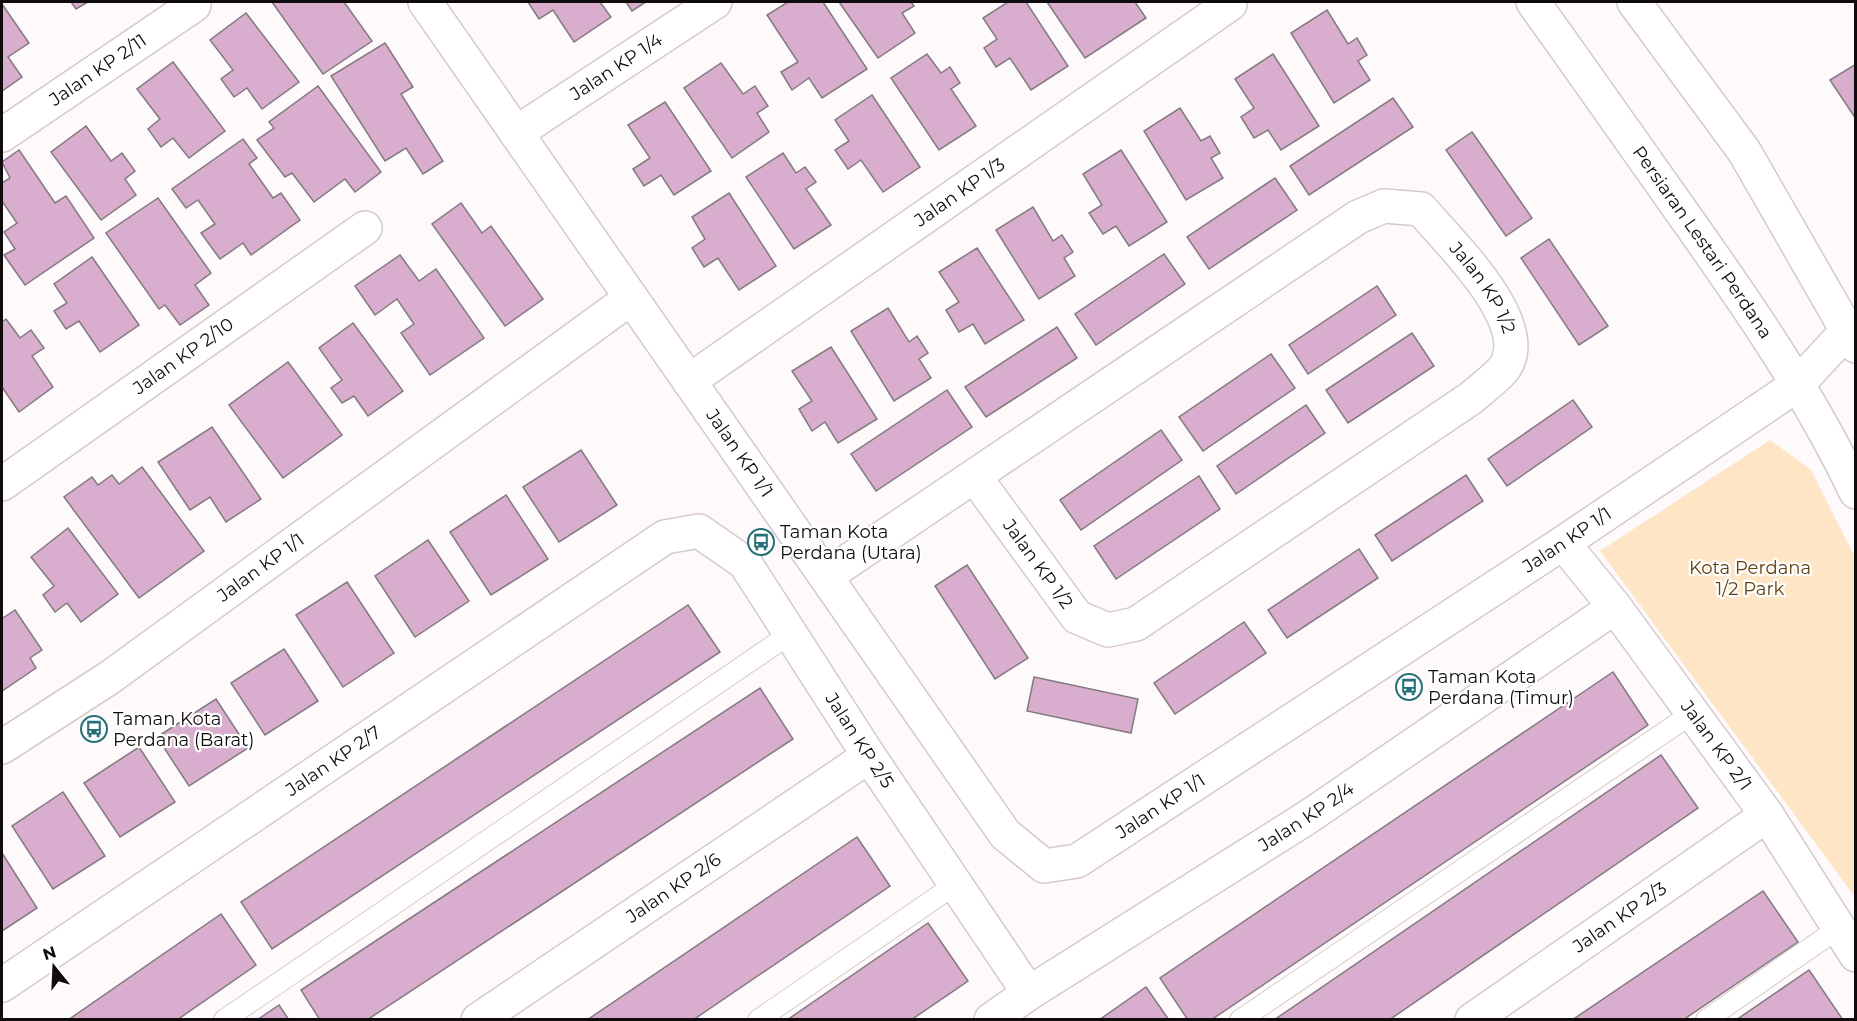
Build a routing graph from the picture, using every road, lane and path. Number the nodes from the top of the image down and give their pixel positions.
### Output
1 (425, 2) edge
2 (715, 2) edge
3 (1533, 2) edge
4 (1634, 2) edge
5 (1230, 4) dead end
6 (194, 5) dead end
7 (516, 133) junction
8 (2, 135) edge
9 (365, 228) dead end
10 (631, 298) junction
11 (1852, 338) edge
12 (690, 381) junction
13 (1797, 385) junction
14 (975, 477) junction
15 (2, 484) edge
16 (1856, 492) edge
17 (665, 537) joint
18 (1563, 543) junction
19 (826, 576) junction
20 (1615, 607) junction
21 (790, 634) junction
22 (1693, 713) junction
23 (2, 747) edge
24 (869, 756) junction
25 (1767, 815) junction
26 (956, 884) junction
27 (1839, 928) junction
28 (1856, 955) edge
29 (2, 985) edge
30 (1029, 993) junction
31 (224, 1020) edge
32 (478, 1020) edge
33 (758, 1020) edge
34 (991, 1020) edge
35 (1240, 1020) edge
36 (1472, 1020) edge
37 (1706, 1020) edge

1 - 7 street, Jalan KP 1/1
2 - 7 street, Jalan KP 1/4
3 - 13 street, Persiaran Lestari Perdana
4 - 11 street
5 - 12 street, Jalan KP 1/3
6 - 8 street, Jalan KP 2/11
7 - 10 street, Jalan KP 1/1
9 - 15 street, Jalan KP 2/10
10 - 12 street, Jalan KP 1/1
10 - 23 street, Jalan KP 1/1
11 - 13 street, Jalan KP 1/1
12 - 19 street, Jalan KP 1/1
13 - 16 street, Persiaran Lestari Perdana
13 - 18 street, Jalan KP 1/1
14 - 14 street, Jalan KP 1/2
14 - 19 street, Jalan KP 1/2
17 - 21 street, Jalan KP 2/5
17 - 29 street, Jalan KP 2/7
18 - 19 street, Jalan KP 1/1
18 - 20 street, Jalan KP 2/1
20 - 22 street, Jalan KP 2/1
20 - 30 street, Jalan KP 2/4
21 - 24 street, Jalan KP 2/5
21 - 31 lane
22 - 25 street, Jalan KP 2/1
22 - 35 lane
24 - 26 street, Jalan KP 2/5
24 - 32 street, Jalan KP 2/6
25 - 27 street, Jalan KP 2/1
25 - 36 street, Jalan KP 2/3
26 - 30 street, Jalan KP 2/5
26 - 33 lane
27 - 28 street, Jalan KP 2/1
27 - 37 lane
30 - 34 street, Jalan KP 2/4

